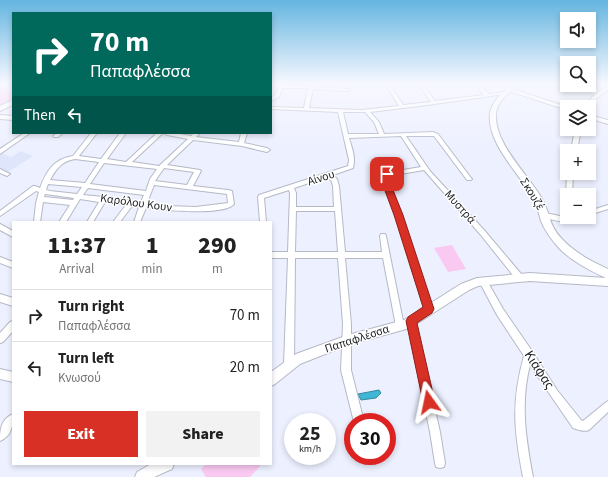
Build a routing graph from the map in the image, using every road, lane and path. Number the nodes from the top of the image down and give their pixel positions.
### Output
1 (308, 105) edge
2 (416, 105) edge
3 (498, 105) edge
4 (12, 107) edge
5 (402, 107) joint
6 (272, 108) edge
7 (306, 110) junction
8 (340, 111) junction
9 (367, 111) junction
10 (0, 113) edge
11 (0, 117) edge
12 (12, 118) edge
13 (596, 118) edge
14 (608, 122) edge
15 (26, 134) edge
16 (93, 134) edge
17 (122, 134) edge
18 (159, 134) edge
19 (171, 134) edge
20 (196, 134) edge
21 (244, 134) edge
22 (403, 135) junction
23 (346, 136) junction
24 (383, 136) junction
25 (191, 139) junction
26 (241, 144) junction
27 (267, 150) dead end
28 (0, 152) edge
29 (72, 157) junction
30 (103, 160) junction
31 (128, 163) junction
32 (162, 167) junction
33 (425, 168) junction
34 (0, 171) edge
35 (7, 174) dead end
36 (328, 175) junction
37 (469, 179) dead end
38 (152, 181) junction
39 (46, 182) junction
40 (88, 185) junction
41 (190, 186) junction
42 (291, 188) junction
43 (42, 191) junction
44 (147, 193) junction
45 (80, 196) junction
46 (40, 199) junction
47 (104, 199) junction
48 (76, 203) junction
49 (131, 203) junction
50 (143, 205) junction
51 (608, 208) edge
52 (292, 209) junction
53 (338, 209) junction
54 (596, 211) edge
55 (0, 214) edge
56 (545, 215) junction
57 (560, 219) edge
58 (37, 221) edge
59 (63, 221) edge
60 (91, 221) edge
61 (117, 221) edge
62 (137, 221) edge
63 (263, 221) edge
64 (0, 227) edge
65 (12, 233) edge
66 (383, 236) dead end
67 (292, 254) junction
68 (341, 254) junction
69 (272, 255) edge
70 (387, 255) junction
71 (0, 260) edge
72 (12, 265) edge
73 (608, 274) edge
74 (519, 277) junction
75 (483, 281) junction
76 (608, 282) edge
77 (0, 298) edge
78 (12, 302) edge
79 (428, 309) junction
80 (411, 321) junction
81 (12, 326) edge
82 (400, 326) junction
83 (0, 339) edge
84 (348, 340) junction
85 (529, 354) junction
86 (289, 364) junction
87 (0, 374) edge
88 (12, 377) edge
89 (272, 379) edge
90 (608, 406) edge
91 (357, 413) edge
92 (12, 420) edge
93 (0, 436) edge
94 (440, 463) dead end
95 (165, 465) edge
96 (142, 477) edge
97 (528, 477) edge

1 - 7 street
2 - 5 street
3 - 56 street, Σκουζέ
4 - 10 main road
5 - 9 street
6 - 7 street
7 - 8 street
8 - 9 street
8 - 23 street, Αίνου
9 - 24 street
11 - 12 street
13 - 14 street
15 - 28 street
16 - 29 street
17 - 30 street
18 - 31 street
19 - 25 street
20 - 25 street
21 - 26 street
22 - 24 street
22 - 33 street, Μυστρά
22 - 37 street
23 - 24 street
23 - 36 street, Αίνου
25 - 26 street
25 - 32 street
26 - 27 street
29 - 30 street
29 - 39 street
30 - 31 street
30 - 40 street
31 - 32 street
32 - 38 street
32 - 41 street
33 - 74 street, Μυστρά
33 - 79 street
34 - 35 street
36 - 42 street, Αίνου
36 - 53 street
38 - 41 street
38 - 44 street
39 - 40 street
39 - 43 street
40 - 44 street
40 - 45 street
41 - 50 street, Καρόλου Κουν
42 - 52 street
42 - 63 street, Αίνου
43 - 45 street, Καρόλου Κουν
43 - 46 street
43 - 55 street
44 - 50 street
45 - 47 street, Καρόλου Κουν
45 - 48 street
46 - 48 street
46 - 58 street
47 - 49 street, Καρόλου Κουν
47 - 60 street
48 - 59 street
49 - 50 street, Καρόλου Κουν
49 - 61 street
50 - 62 street
51 - 54 street
52 - 53 street
52 - 67 street
53 - 68 street
56 - 57 street
56 - 73 street, Σκουζέ
64 - 65 street
66 - 70 street
67 - 68 street
67 - 69 street
67 - 86 street
68 - 70 street
68 - 84 street
70 - 82 street
71 - 72 street
74 - 75 street, Παπαφλέσσα
74 - 76 street, Παπαφλέσσα
75 - 79 street, Παπαφλέσσα
75 - 85 street, Κιάφας
77 - 78 street
79 - 80 street, Παπαφλέσσα
80 - 82 street, Παπαφλέσσα
80 - 94 street
81 - 83 street
82 - 84 street, Παπαφλέσσα
84 - 86 street, Παπαφλέσσα
84 - 91 street
85 - 90 street, Κιάφας
85 - 97 street
86 - 89 street, Παπαφλέσσα
87 - 88 street
92 - 93 street
95 - 96 street

